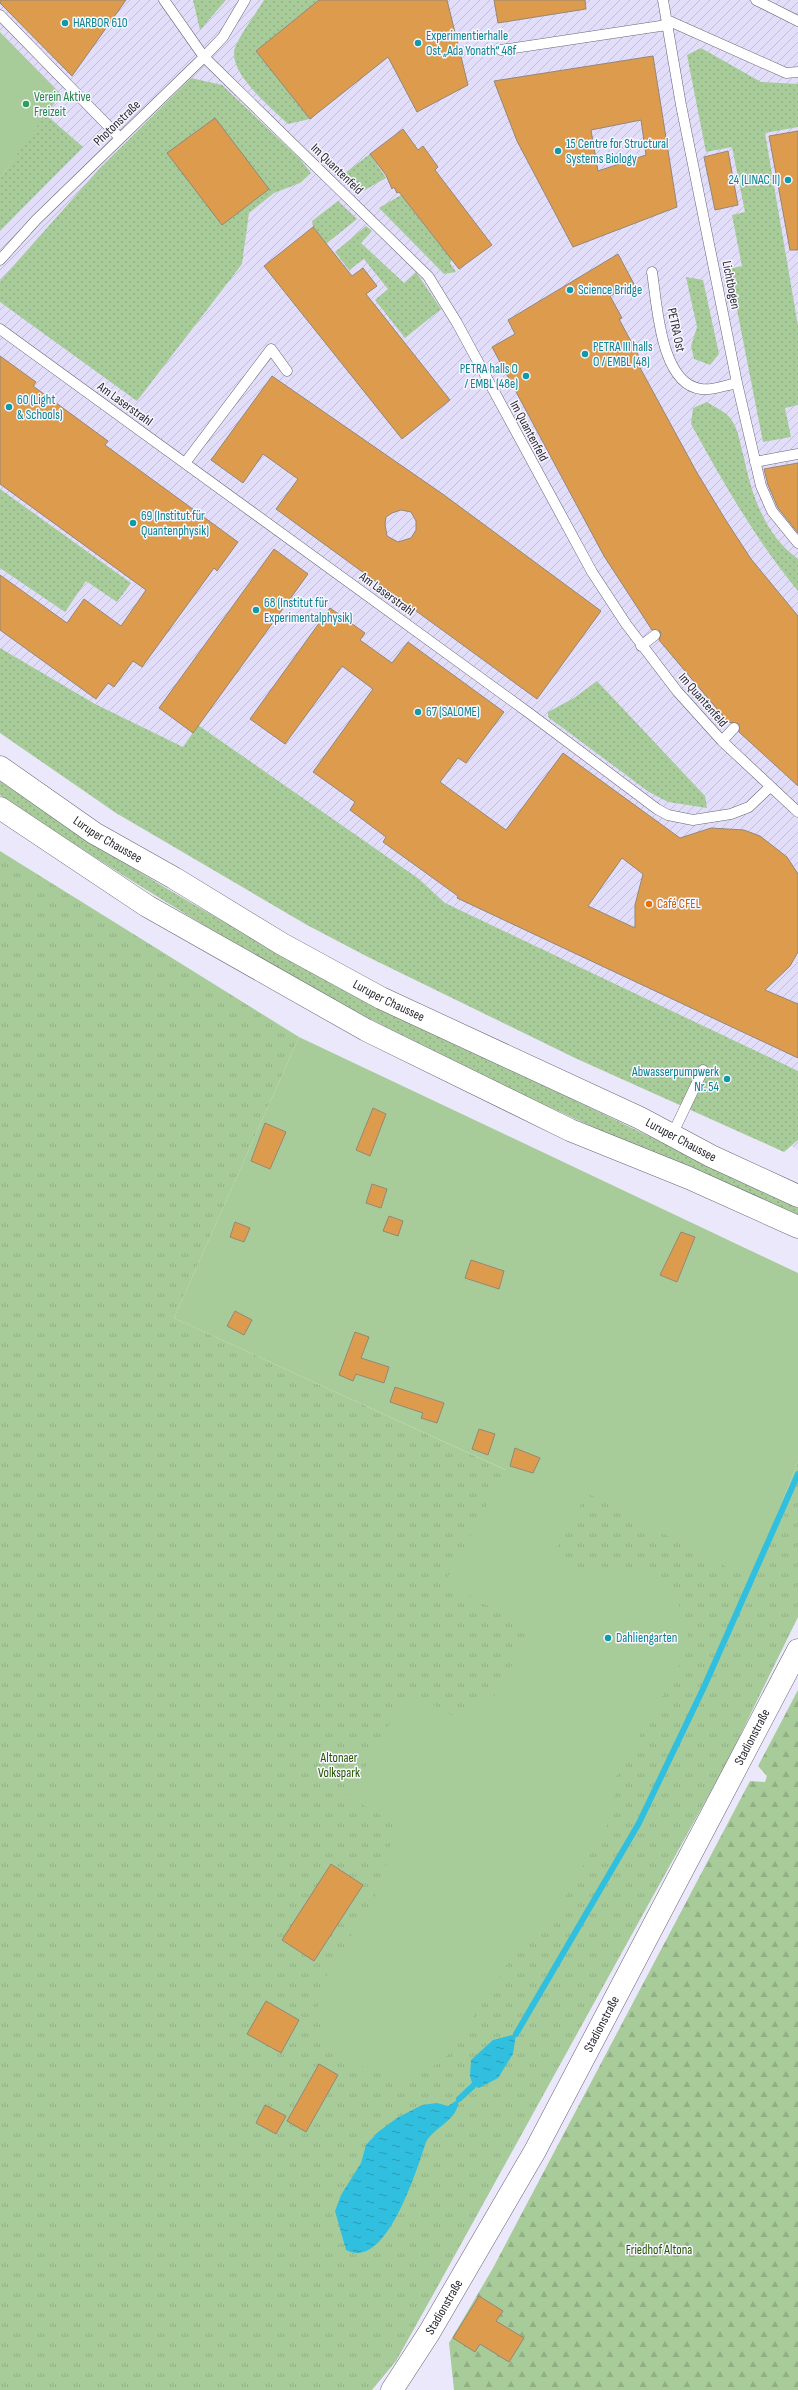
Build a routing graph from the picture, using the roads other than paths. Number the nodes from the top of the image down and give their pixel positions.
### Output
1 (164, 0) edge
2 (245, 0) edge
3 (663, 0) edge
4 (756, 0) edge
5 (0, 15) edge
6 (798, 21) edge
7 (667, 23) junction
8 (501, 50) dead end
9 (204, 57) junction
10 (798, 72) edge
11 (120, 138) junction
12 (0, 260) edge
13 (652, 272) dead end
14 (0, 329) edge
15 (287, 371) dead end
16 (737, 383) junction
17 (798, 454) edge
18 (756, 462) junction
19 (185, 463) junction
20 (798, 543) edge
21 (655, 635) dead end
22 (641, 646) junction
23 (734, 728) dead end
24 (722, 741) junction
25 (0, 767) edge
26 (770, 787) junction
27 (0, 808) edge
28 (798, 812) edge
29 (703, 1070) dead end
30 (672, 1135) junction
31 (798, 1196) edge
32 (798, 1227) edge
33 (798, 1650) edge
34 (392, 2390) edge

1 - 9 lane, Im Quantenfeld
2 - 9 lane, Photonstraße
3 - 7 lane, Lichtbogen
4 - 6 lane
5 - 11 lane
7 - 8 lane
7 - 10 lane
7 - 16 lane, Lichtbogen
9 - 11 lane, Photonstraße
9 - 22 lane, Im Quantenfeld
11 - 12 lane, Photonstraße
13 - 16 lane, PETRA Ost
14 - 19 lane, Am Laserstrahl
15 - 19 lane
16 - 18 lane, Lichtbogen
17 - 18 lane
18 - 20 lane, Lichtbogen
19 - 26 lane, Am Laserstrahl
21 - 22 lane
22 - 24 lane, Im Quantenfeld
23 - 24 lane
24 - 26 lane, Im Quantenfeld
25 - 30 main road, Luruper Chaussee
26 - 28 lane, Im Quantenfeld
27 - 32 main road
29 - 30 lane
30 - 31 main road, Luruper Chaussee
33 - 34 main road, Stadionstraße

